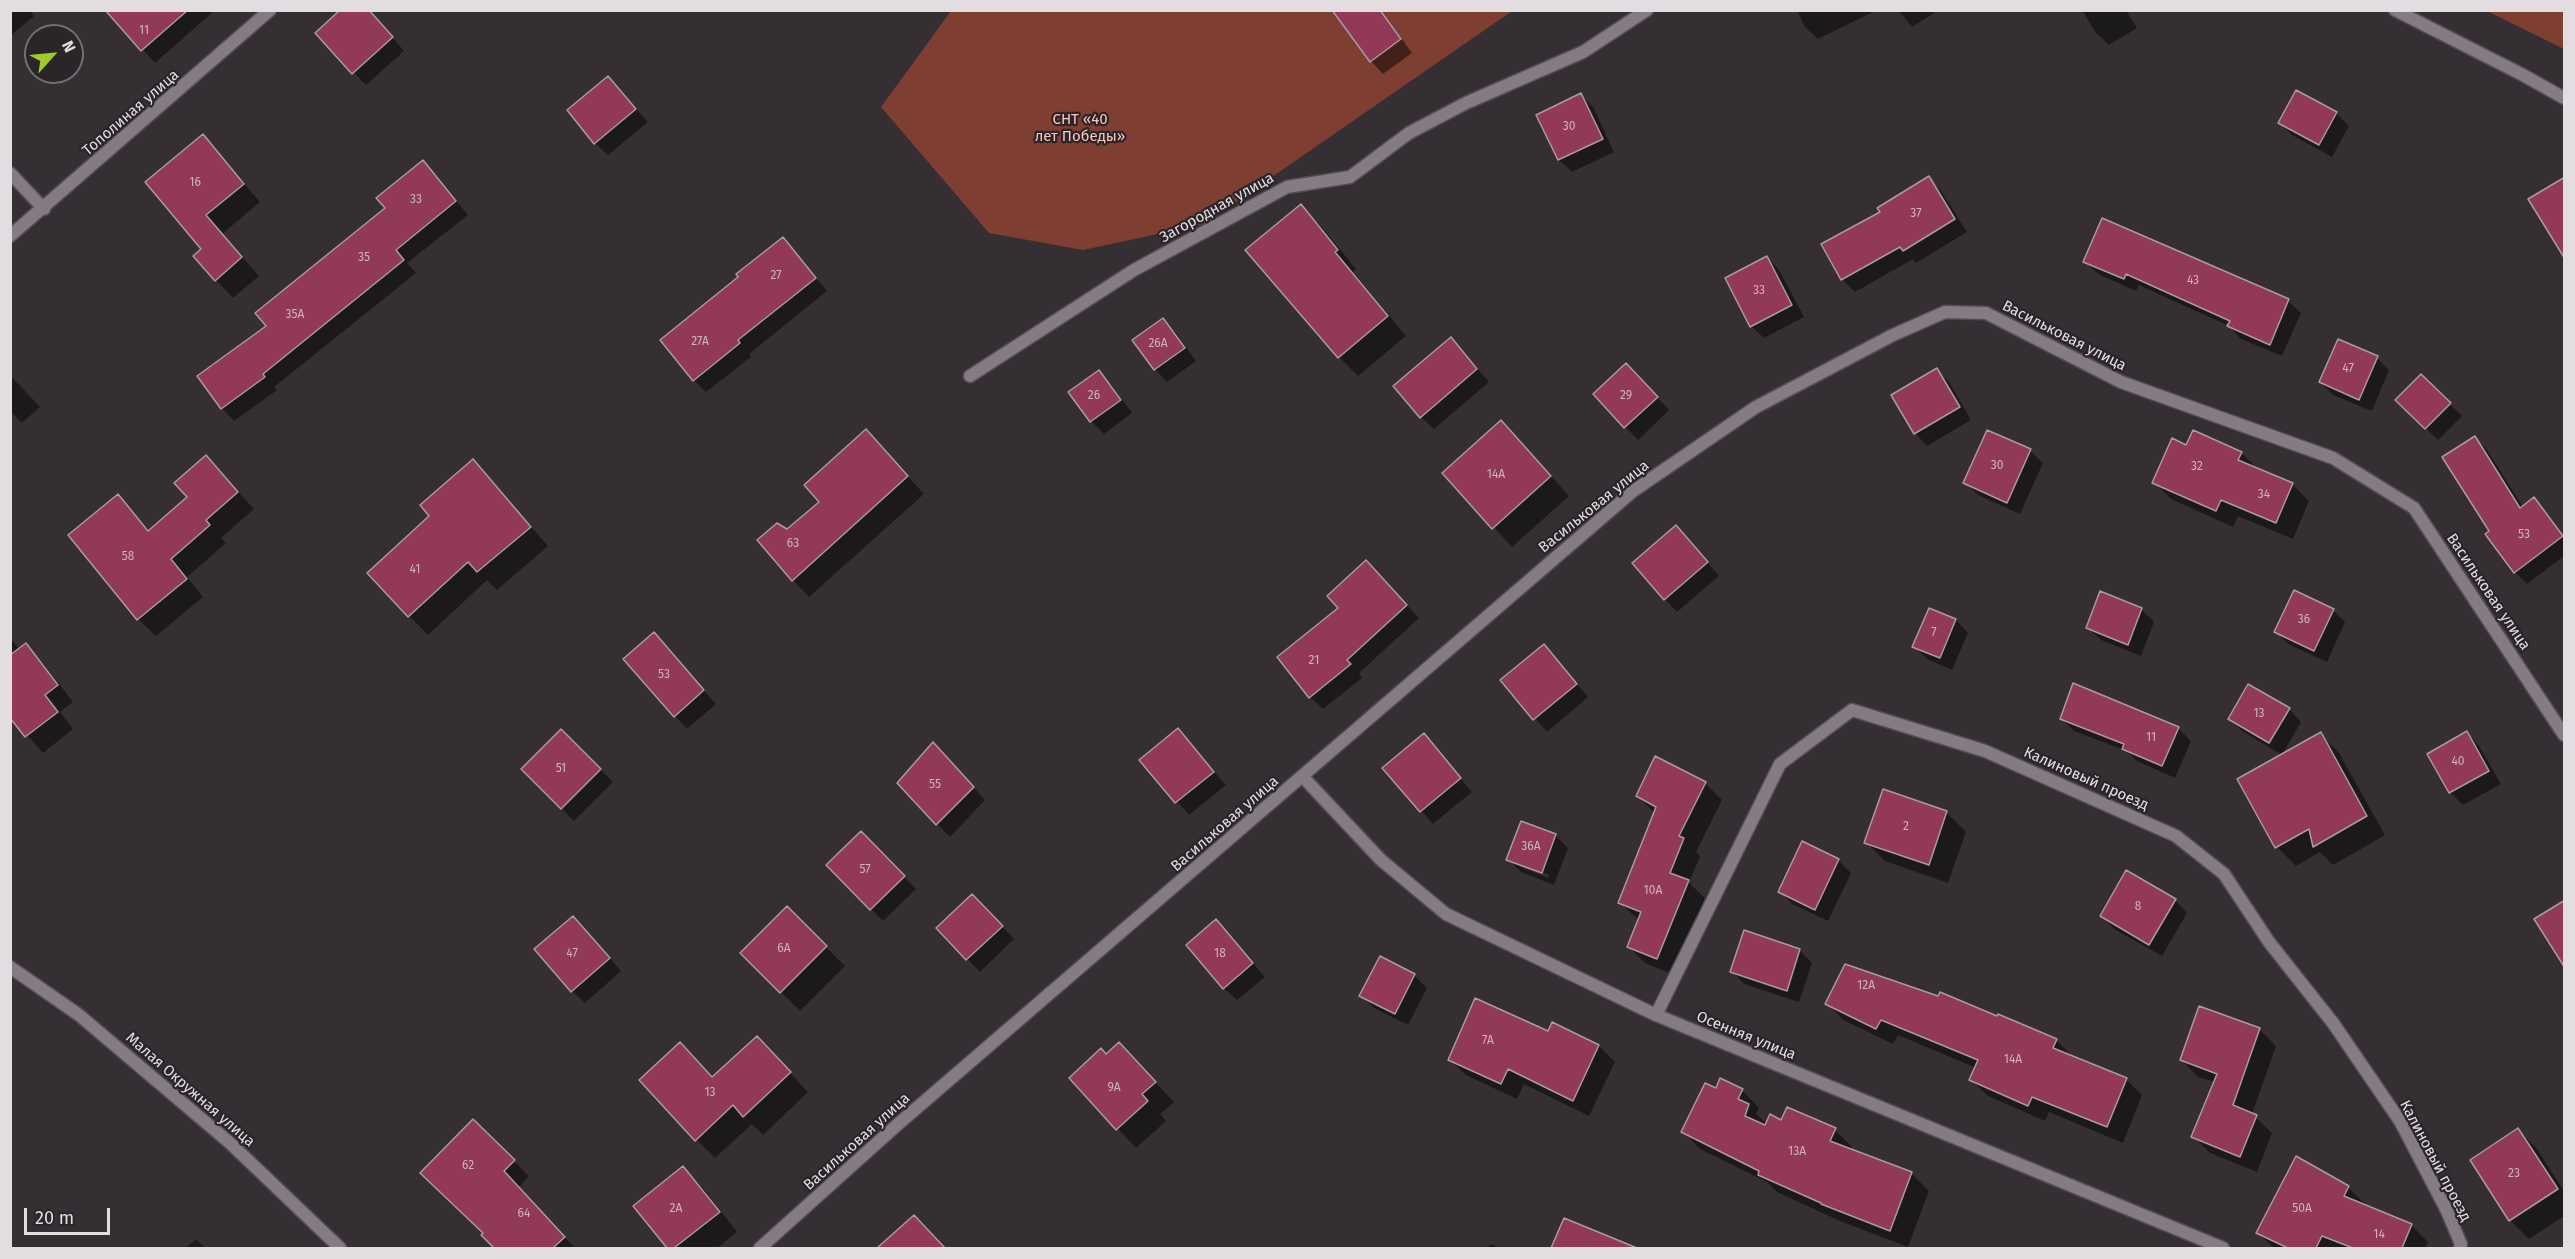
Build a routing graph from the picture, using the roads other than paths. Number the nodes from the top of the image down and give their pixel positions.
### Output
1 (270, 10) edge
2 (1647, 10) edge
3 (2395, 10) edge
4 (2565, 98) edge
5 (10, 173) edge
6 (44, 209) junction
7 (10, 236) edge
8 (970, 376) dead end
9 (2565, 735) edge
10 (1303, 777) junction
11 (10, 967) edge
12 (1656, 1015) junction
13 (340, 1248) edge
14 (760, 1248) edge
15 (2223, 1248) edge
16 (2460, 1248) edge

1 - 6 street, Тополиная улица
2 - 8 street, Загородная улица
3 - 4 street
5 - 6 street
6 - 7 street, Тополиная улица
9 - 10 street, Васильковая улица
10 - 12 street, Осенняя улица
10 - 14 street, Васильковая улица
11 - 13 street, Малая Окружная улица
12 - 15 street, Осенняя улица
12 - 16 street, Калиновый проезд

